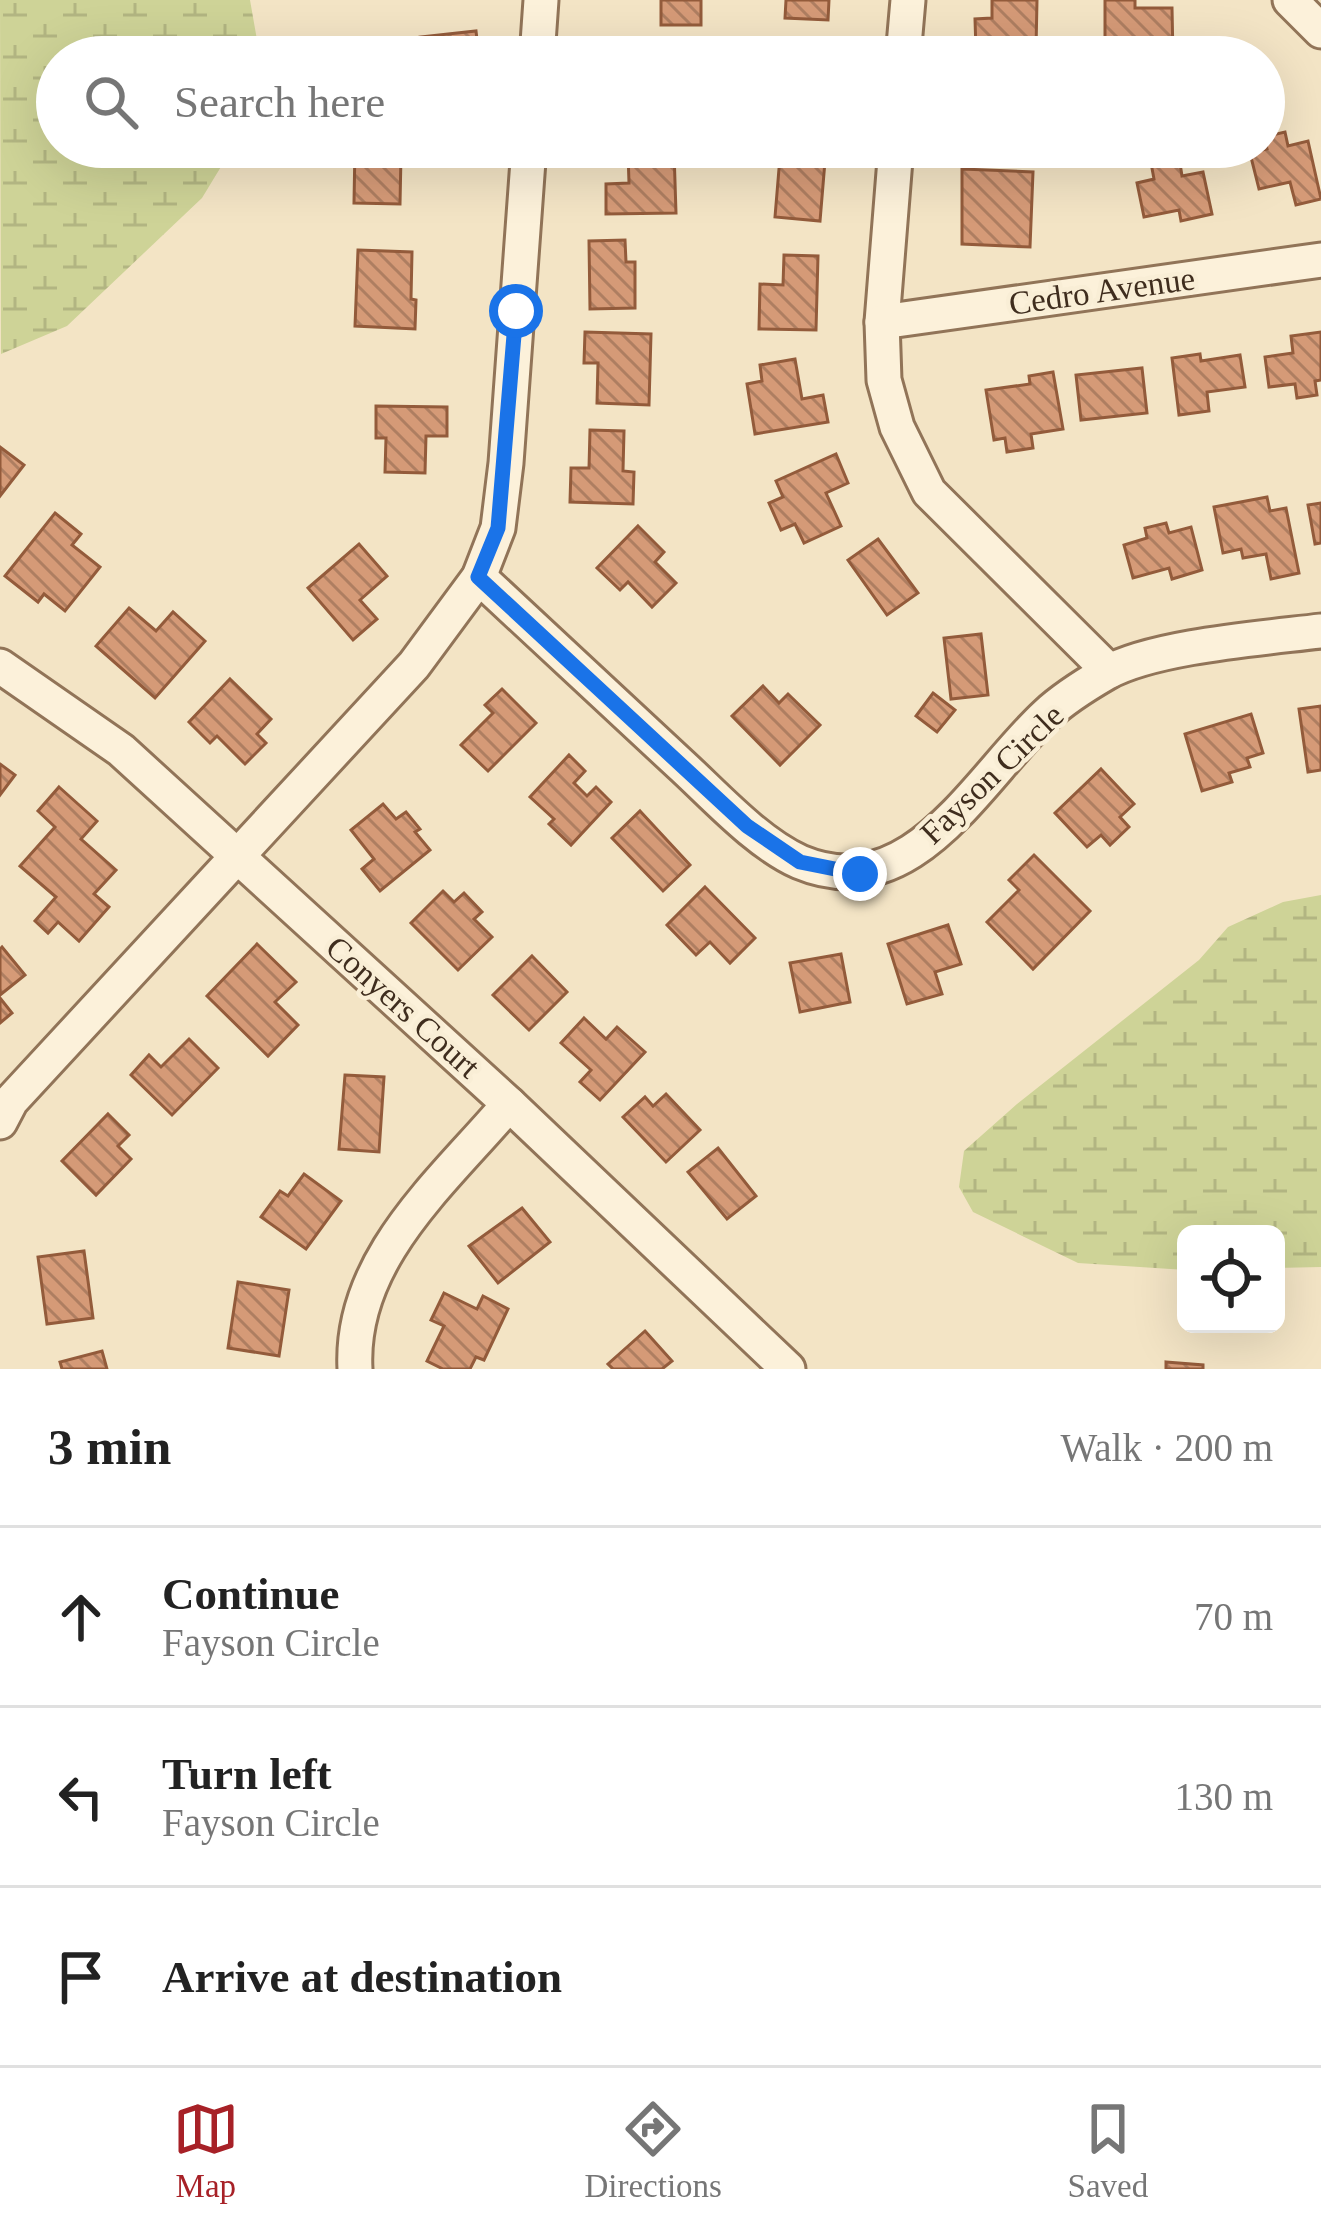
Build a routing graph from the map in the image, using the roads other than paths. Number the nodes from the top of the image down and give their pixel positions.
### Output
1 (541, 0) edge
2 (908, 0) edge
3 (1290, 0) edge
4 (1321, 32) edge
5 (538, 36) edge
6 (905, 36) edge
7 (528, 168) edge
8 (894, 168) edge
9 (1321, 260) edge
10 (882, 322) junction
11 (478, 577) junction
12 (1321, 631) edge
13 (0, 666) edge
14 (1108, 671) junction
15 (238, 855) junction
16 (509, 1104) junction
17 (0, 1122) edge
18 (774, 1364) edge
19 (356, 1369) edge

1 - 5 street
2 - 6 street
3 - 4 street
7 - 11 street
8 - 10 street
9 - 10 street, Cedro Avenue
10 - 14 street
11 - 14 street, Fayson Circle
11 - 15 street
12 - 14 street, Fayson Circle
13 - 15 street, Conyers Court
15 - 16 street, Conyers Court
15 - 17 street
16 - 18 street, Conyers Court
16 - 19 street

